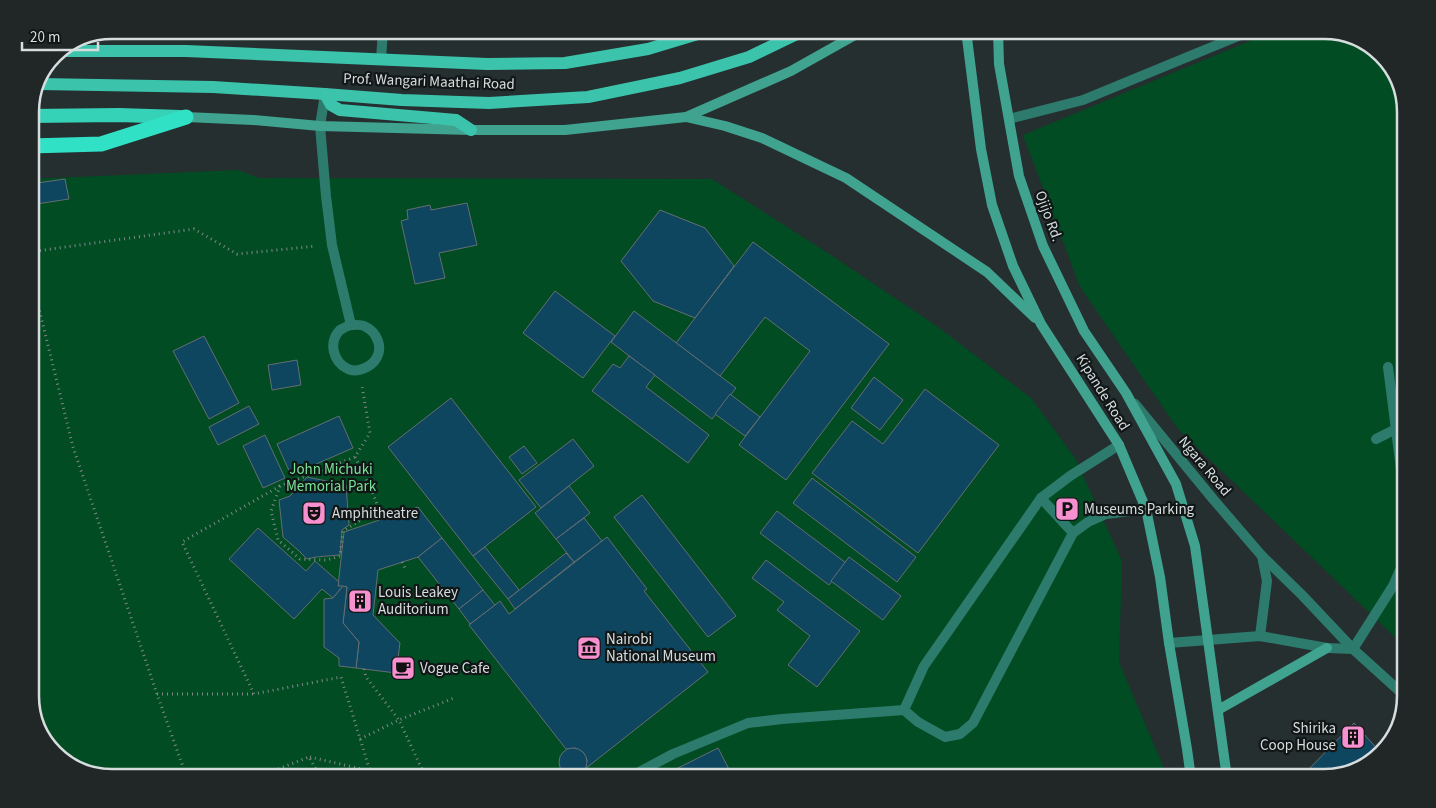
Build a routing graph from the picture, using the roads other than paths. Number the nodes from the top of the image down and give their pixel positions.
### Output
1 (383, 39) edge
2 (681, 39) edge
3 (786, 39) edge
4 (848, 39) edge
5 (967, 39) edge
6 (998, 39) edge
7 (1231, 39) edge
8 (72, 51) edge
9 (382, 60) junction
10 (44, 84) edge
11 (325, 94) junction
12 (39, 116) edge
13 (186, 117) junction
14 (686, 117) junction
15 (1009, 119) junction
16 (320, 126) junction
17 (471, 130) junction
18 (39, 146) edge
19 (1041, 324) junction
20 (351, 325) junction
21 (1388, 368) dead end
22 (1126, 394) junction
23 (1396, 429) junction
24 (1397, 437) edge
25 (1376, 439) dead end
26 (1119, 445) junction
27 (1041, 498) junction
28 (1146, 509) junction
29 (1073, 533) junction
30 (1262, 556) junction
31 (1397, 577) edge
32 (1260, 636) junction
33 (1209, 640) junction
34 (1169, 643) junction
35 (1327, 648) junction
36 (1353, 649) junction
37 (1397, 689) edge
38 (904, 710) junction
39 (1218, 710) junction
40 (645, 769) edge
41 (1190, 769) edge
42 (1226, 769) edge

1 - 9 street
2 - 9 main road, Prof. Wangari Maathai Road
3 - 11 main road, Prof. Wangari Maathai Road
4 - 14 main road
5 - 19 main road, Kipande Road
6 - 15 main road, Ojijo Rd.
7 - 15 street
8 - 9 main road, Prof. Wangari Maathai Road
10 - 11 main road, Prof. Wangari Maathai Road
11 - 16 street
11 - 17 main road
12 - 13 highway
13 - 16 main road
13 - 18 highway
14 - 17 main road
14 - 19 main road
15 - 22 main road, Ojijo Rd.
16 - 17 main road
16 - 20 street
19 - 26 main road, Kipande Road
20 - 20 street
21 - 23 street
22 - 30 street, Ngara Road
22 - 33 main road, Kipande Road
23 - 24 street
23 - 25 street
26 - 27 street
26 - 28 main road, Kipande Road
27 - 29 street
27 - 38 street
28 - 29 street
28 - 34 main road, Kipande Road
29 - 38 street
30 - 32 street, Ngara Road
30 - 36 street, Ngara Road
31 - 36 street
32 - 33 street
32 - 35 street
33 - 34 street
33 - 39 main road, Kipande Road
34 - 41 main road, Kipande Road
35 - 36 street
35 - 39 main road
36 - 37 street, Ngara Road
38 - 40 street
39 - 42 main road, Kipande Road

